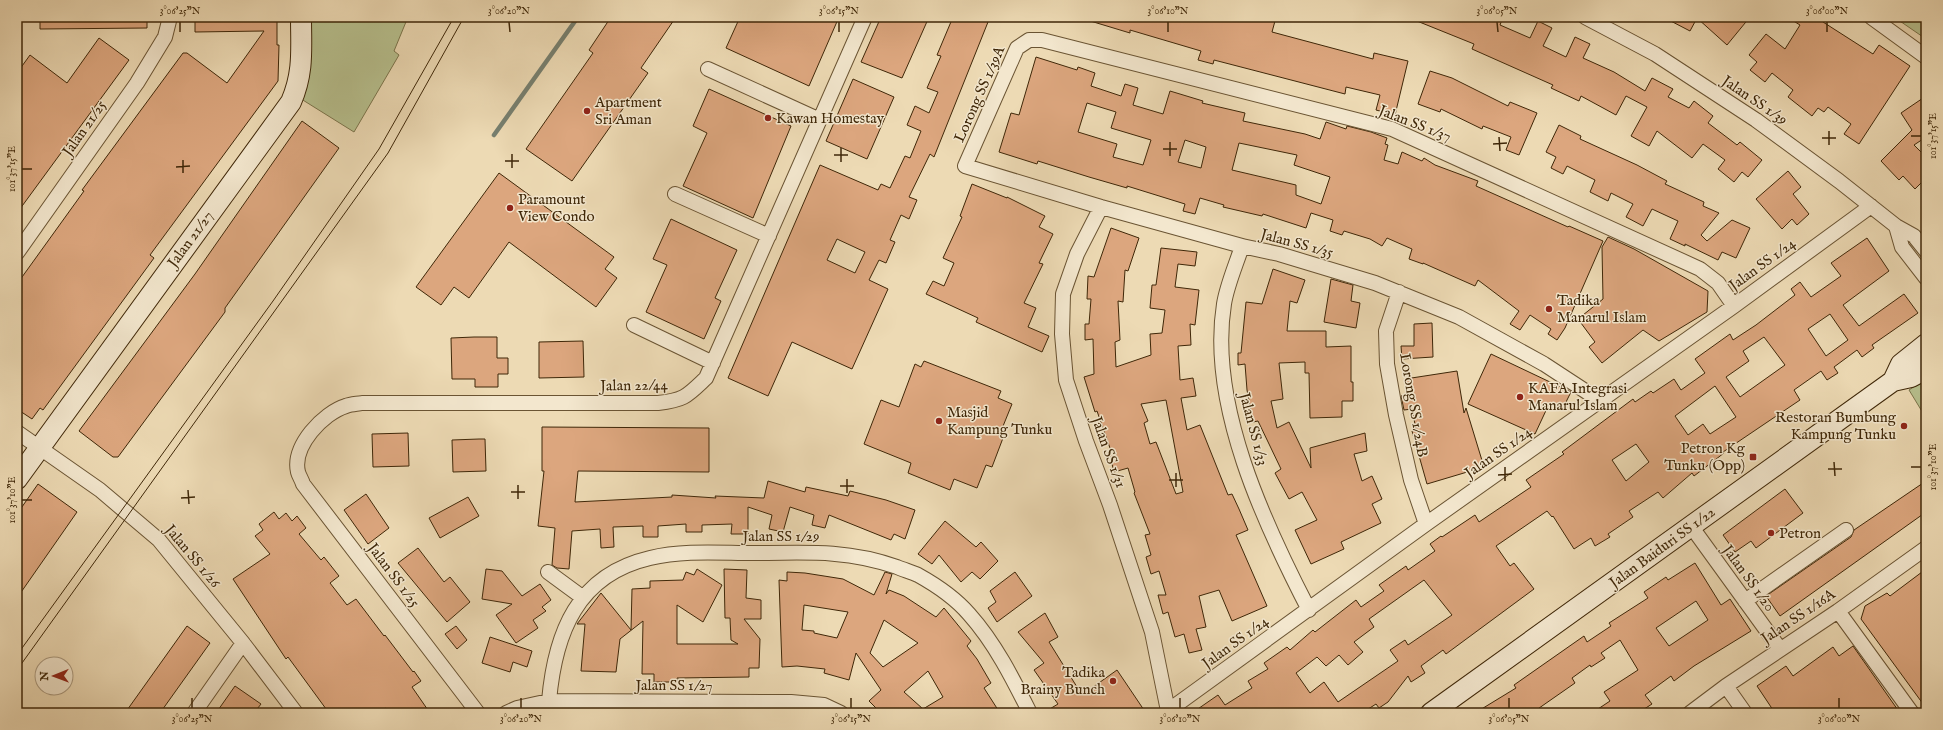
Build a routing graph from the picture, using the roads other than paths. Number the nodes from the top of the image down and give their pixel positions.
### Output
1 (170, 17) edge
2 (302, 17) edge
3 (865, 17) edge
4 (1585, 17) edge
5 (1871, 17) edge
6 (1029, 40) joint
7 (1926, 57) edge
8 (708, 69) dead end
9 (820, 120) junction
10 (965, 166) joint
11 (675, 194) dead end
12 (1871, 206) junction
13 (1101, 207) junction
14 (1896, 226) junction
15 (769, 236) junction
16 (1242, 246) junction
17 (1926, 251) edge
18 (17, 253) edge
19 (1926, 278) edge
20 (1399, 292) junction
21 (1734, 306) junction
22 (634, 325) dead end
23 (1926, 344) edge
24 (713, 363) junction
25 (1926, 369) edge
26 (1893, 381) junction
27 (1599, 400) junction
28 (17, 432) edge
29 (39, 447) junction
30 (300, 451) joint
31 (17, 479) edge
32 (1426, 524) junction
33 (1691, 526) junction
34 (1846, 530) dead end
35 (1926, 548) edge
36 (548, 572) dead end
37 (582, 597) junction
38 (1745, 600) junction
39 (1309, 610) junction
40 (1838, 611) junction
41 (243, 643) junction
42 (1780, 649) junction
43 (1726, 686) junction
44 (549, 701) junction
45 (1443, 710) edge
46 (1166, 712) edge
47 (194, 713) edge
48 (296, 713) edge
49 (478, 713) edge
50 (506, 713) edge
51 (841, 713) edge
52 (1030, 713) edge
53 (1690, 713) edge
54 (1745, 713) edge
55 (1912, 713) edge

1 - 18 street, Jalan 21/25
2 - 29 street, Jalan 21/27
3 - 9 street, Jalan 22/44
4 - 12 street, Jalan SS 1/39
5 - 7 street
6 - 10 street, Lorong SS 1/39A
6 - 21 street, Jalan SS 1/37
8 - 9 street
9 - 15 street, Jalan 22/44
10 - 13 street, Jalan SS 1/35
11 - 15 street
12 - 14 street, Jalan SS 1/39
12 - 21 street, Jalan SS 1/24
13 - 16 street, Jalan SS 1/35
13 - 46 street, Jalan SS 1/31
14 - 17 street, Jalan SS 1/39
14 - 19 street
15 - 24 street, Jalan 22/44
16 - 20 street, Jalan SS 1/35
16 - 39 street, Jalan SS 1/33
20 - 27 street, Jalan SS 1/35
20 - 32 street, Lorong SS 1/24B
21 - 27 street, Jalan SS 1/24
22 - 24 street
23 - 26 street
24 - 30 street, Jalan 22/44
25 - 26 street
26 - 33 street, Jalan Baiduri SS 1/22
27 - 32 street, Jalan SS 1/24
28 - 29 street, Jalan SS 1/26
29 - 31 street, Jalan 21/27
29 - 41 street, Jalan SS 1/26
30 - 49 street, Jalan SS 1/25
32 - 39 street, Jalan SS 1/24
33 - 38 street, Jalan SS 1/20
33 - 45 street, Jalan Baiduri SS 1/22
34 - 38 street
35 - 40 street, Jalan SS 1/16A
36 - 37 street
37 - 44 street, Jalan SS 1/29
37 - 52 street, Jalan SS 1/29
38 - 42 street, Jalan SS 1/20
39 - 46 street, Jalan SS 1/24
40 - 42 street, Jalan SS 1/16A
40 - 55 street
41 - 47 street
41 - 48 street, Jalan SS 1/26
42 - 43 street, Jalan SS 1/16A
43 - 53 street, Jalan SS 1/16A
43 - 54 street
44 - 50 street, Jalan SS 1/27
44 - 51 street, Jalan SS 1/27

